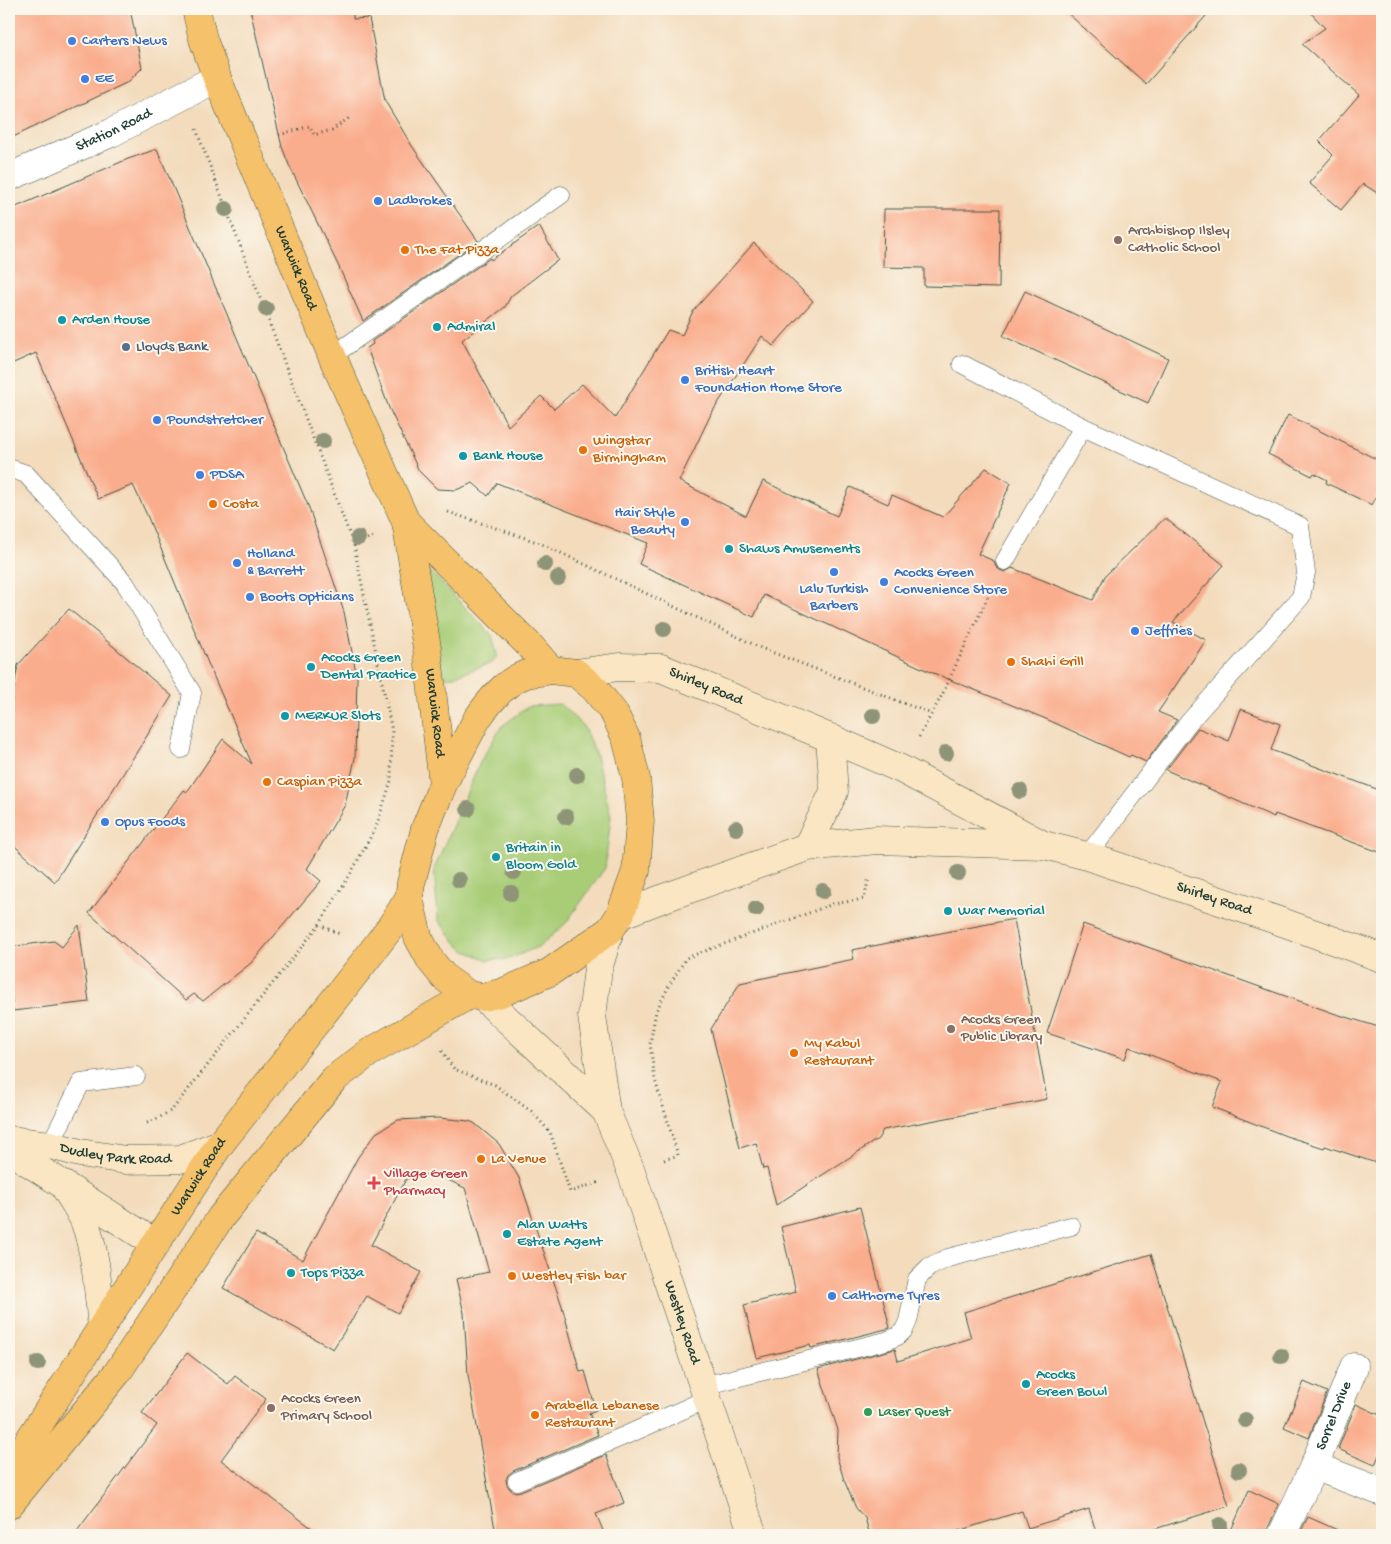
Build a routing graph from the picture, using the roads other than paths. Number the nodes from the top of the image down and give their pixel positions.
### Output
1 (196, 9) edge
2 (217, 78) junction
3 (9, 177) edge
4 (562, 195) dead end
5 (332, 356) junction
6 (962, 364) dead end
7 (1083, 428) junction
8 (9, 468) edge
9 (406, 522) junction
10 (1005, 561) road end
11 (563, 672) junction
12 (830, 738) junction
13 (181, 749) dead end
14 (443, 784) junction
15 (1044, 845) junction
16 (807, 847) junction
17 (1087, 856) junction
18 (409, 898) junction
19 (615, 922) junction
20 (1382, 958) edge
21 (476, 996) junction
22 (136, 1076) dead end
23 (606, 1112) junction
24 (9, 1140) edge
25 (220, 1144) junction
26 (50, 1145) junction
27 (9, 1150) edge
28 (64, 1186) junction
29 (221, 1217) junction
30 (1071, 1226) dead end
31 (156, 1244) junction
32 (102, 1327) junction
33 (1354, 1367) dead end
34 (705, 1393) junction
35 (1314, 1466) junction
36 (9, 1472) edge
37 (517, 1482) dead end
38 (1382, 1492) edge
39 (9, 1505) edge
40 (753, 1535) edge
41 (1282, 1535) edge

1 - 2 highway, Warwick Road
2 - 3 street, Station Road
2 - 5 highway, Warwick Road
4 - 5 lane
5 - 9 highway, Warwick Road
6 - 7 lane
7 - 10 lane
7 - 17 lane
8 - 13 lane
9 - 11 highway, Warwick Road
9 - 14 highway, Warwick Road
11 - 12 street, Shirley Road
11 - 14 highway, Warwick Road
11 - 19 highway, Warwick Road
12 - 15 street, Shirley Road
12 - 16 street
14 - 18 highway, Warwick Road
15 - 16 street, Shirley Road
15 - 17 street, Shirley Road
16 - 19 street, Shirley Road
17 - 20 street, Shirley Road
18 - 21 highway, Warwick Road
18 - 25 highway, Warwick Road
19 - 21 highway
19 - 23 street, Westley Road
21 - 23 street, Westley Road
21 - 29 highway
22 - 26 lane
23 - 34 street, Westley Road
24 - 26 street, Dudley Park Road
25 - 26 street, Dudley Park Road
25 - 31 highway, Warwick Road
27 - 28 street, Dudley Park Road
28 - 31 street, Dudley Park Road
28 - 32 street, Dudley Park Road
29 - 31 highway
29 - 39 highway
30 - 34 lane
31 - 32 highway, Warwick Road
32 - 36 highway, Warwick Road
33 - 35 street, Sorrel Drive
34 - 37 lane
34 - 40 street, Westley Road
35 - 38 street, Sorrel Drive
35 - 41 street, Sorrel Drive

